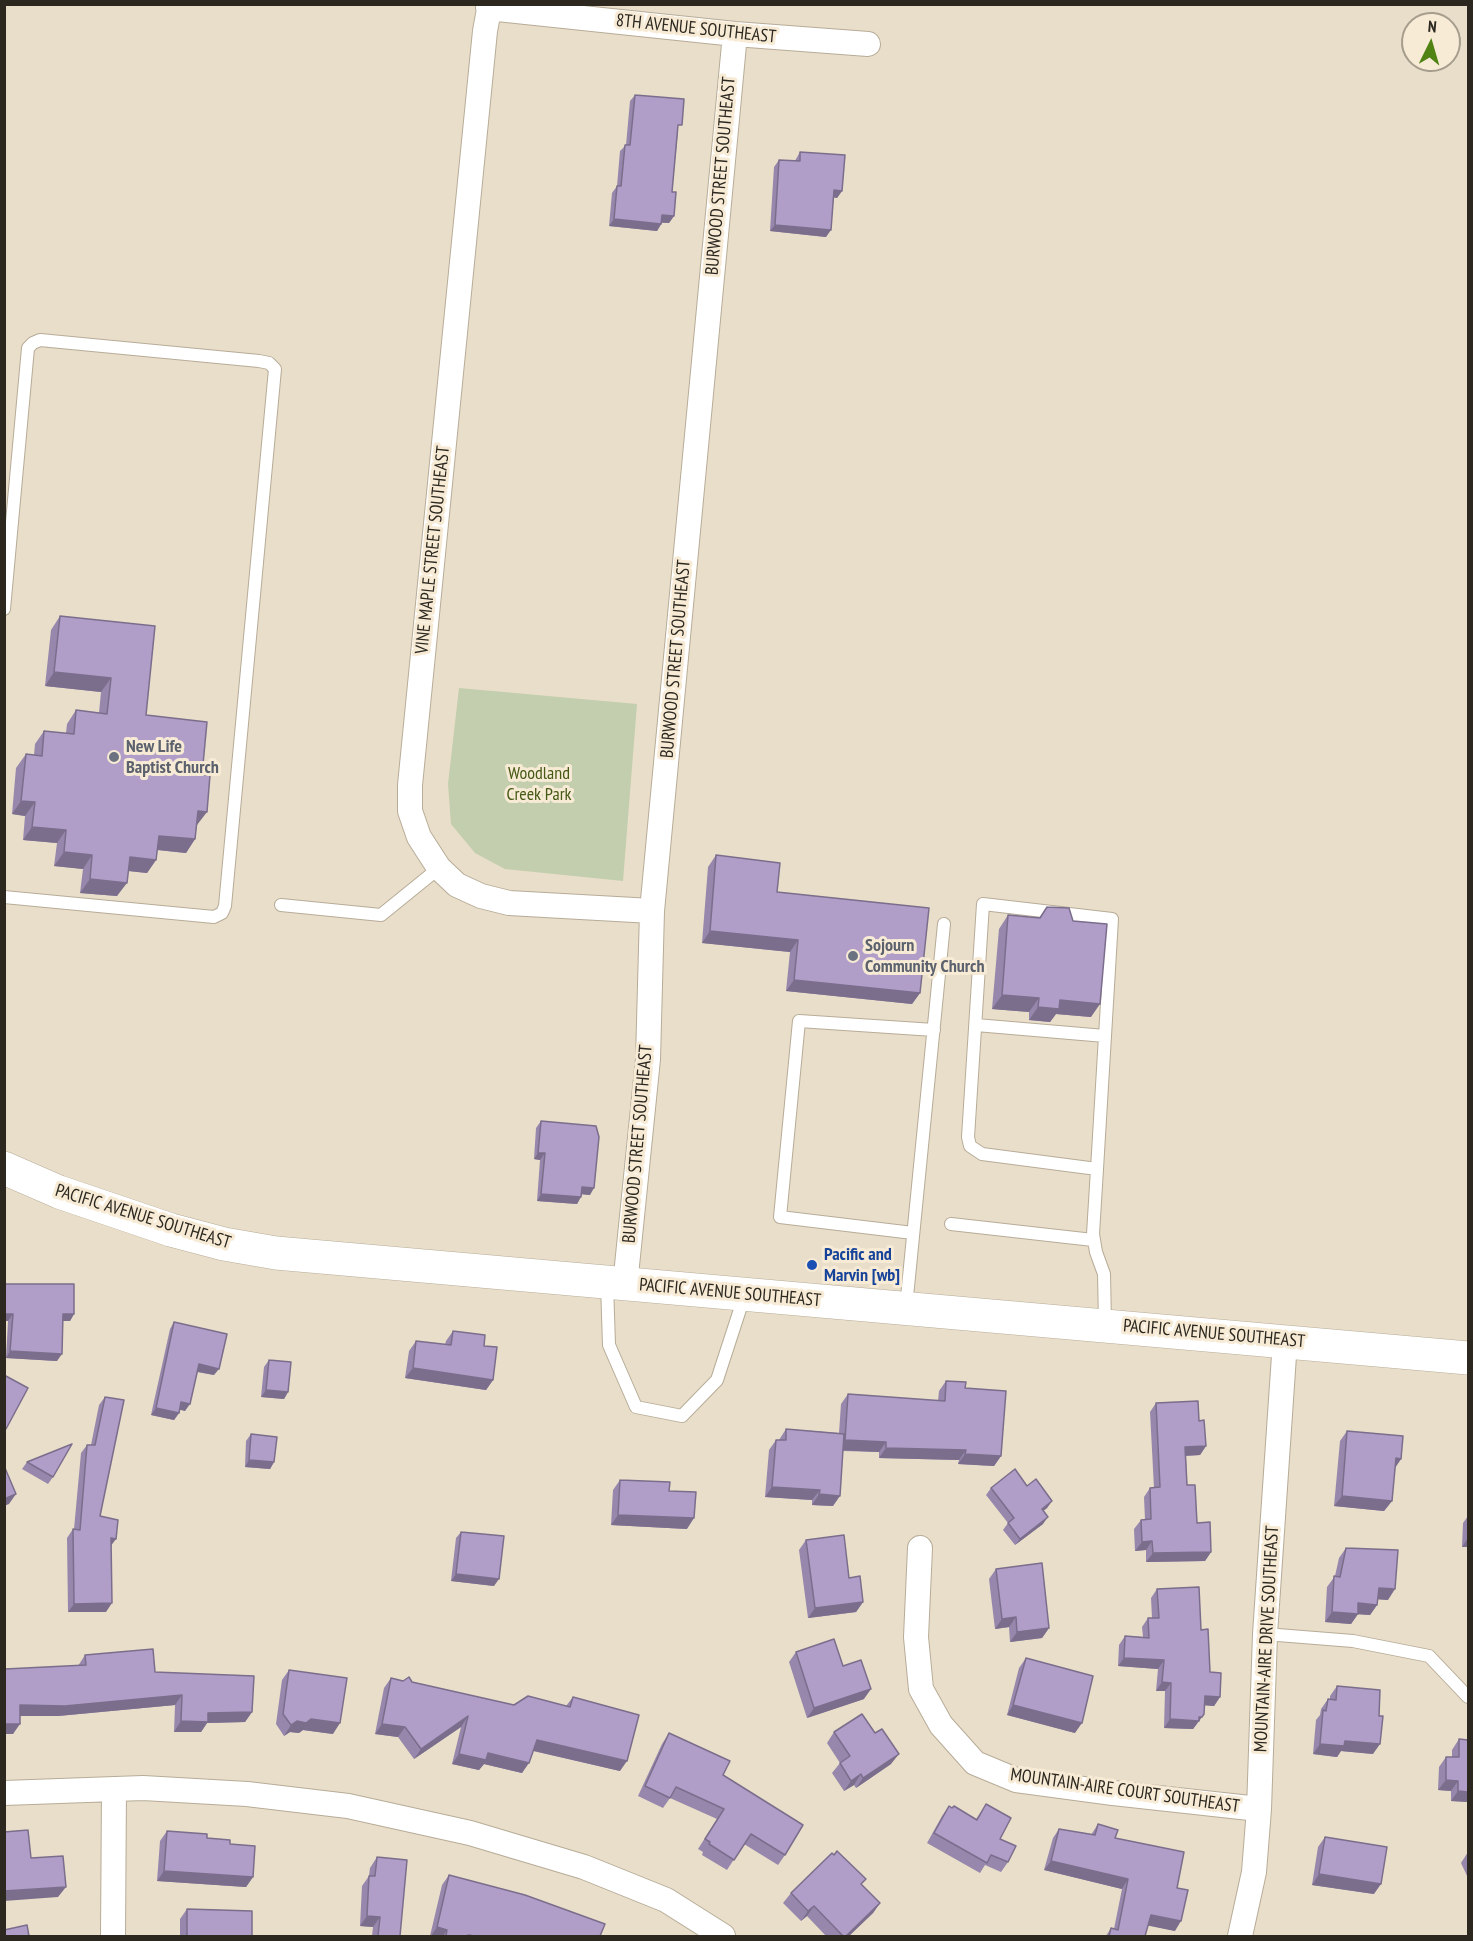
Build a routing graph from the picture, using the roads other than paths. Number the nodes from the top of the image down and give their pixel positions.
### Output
1 (489, 6) edge
2 (735, 34) junction
3 (868, 44) dead end
4 (4, 609) edge
5 (439, 868) junction
6 (4, 897) edge
7 (281, 905) dead end
8 (652, 911) junction
9 (944, 924) dead end
10 (976, 1025) junction
11 (934, 1030) junction
12 (1105, 1036) junction
13 (1097, 1169) junction
14 (7, 1176) edge
15 (951, 1224) dead end
16 (913, 1233) junction
17 (1094, 1239) junction
18 (616, 1284) junction
19 (745, 1294) junction
20 (906, 1308) junction
21 (1105, 1325) junction
22 (1285, 1341) junction
23 (1468, 1358) edge
24 (920, 1548) dead end
25 (1265, 1634) junction
26 (1468, 1696) edge
27 (114, 1789) junction
28 (4, 1793) edge
29 (1259, 1809) junction
30 (113, 1936) edge
31 (723, 1936) edge
32 (1240, 1936) edge

1 - 2 street, 8TH AVENUE SOUTHEAST
1 - 5 street, VINE MAPLE STREET SOUTHEAST
2 - 3 street, 8TH AVENUE SOUTHEAST
2 - 8 street, BURWOOD STREET SOUTHEAST
4 - 6 lane
5 - 7 lane
5 - 8 street, VINE MAPLE STREET SOUTHEAST
8 - 18 street, BURWOOD STREET SOUTHEAST
9 - 11 lane
10 - 12 lane
10 - 12 lane
10 - 13 lane
11 - 16 lane
11 - 16 lane
12 - 13 lane
13 - 17 lane
14 - 18 main road, PACIFIC AVENUE SOUTHEAST
15 - 17 lane
16 - 20 lane
17 - 21 lane
18 - 19 main road, PACIFIC AVENUE SOUTHEAST
18 - 19 lane
19 - 20 main road, PACIFIC AVENUE SOUTHEAST
20 - 21 main road, PACIFIC AVENUE SOUTHEAST
21 - 22 main road, PACIFIC AVENUE SOUTHEAST
22 - 23 main road, PACIFIC AVENUE SOUTHEAST
22 - 25 street, MOUNTAIN-AIRE DRIVE SOUTHEAST
24 - 29 street, MOUNTAIN-AIRE COURT SOUTHEAST
25 - 26 lane
25 - 29 street, MOUNTAIN-AIRE DRIVE SOUTHEAST
27 - 28 street
27 - 30 street
27 - 31 street
29 - 32 street, MOUNTAIN-AIRE DRIVE SOUTHEAST

